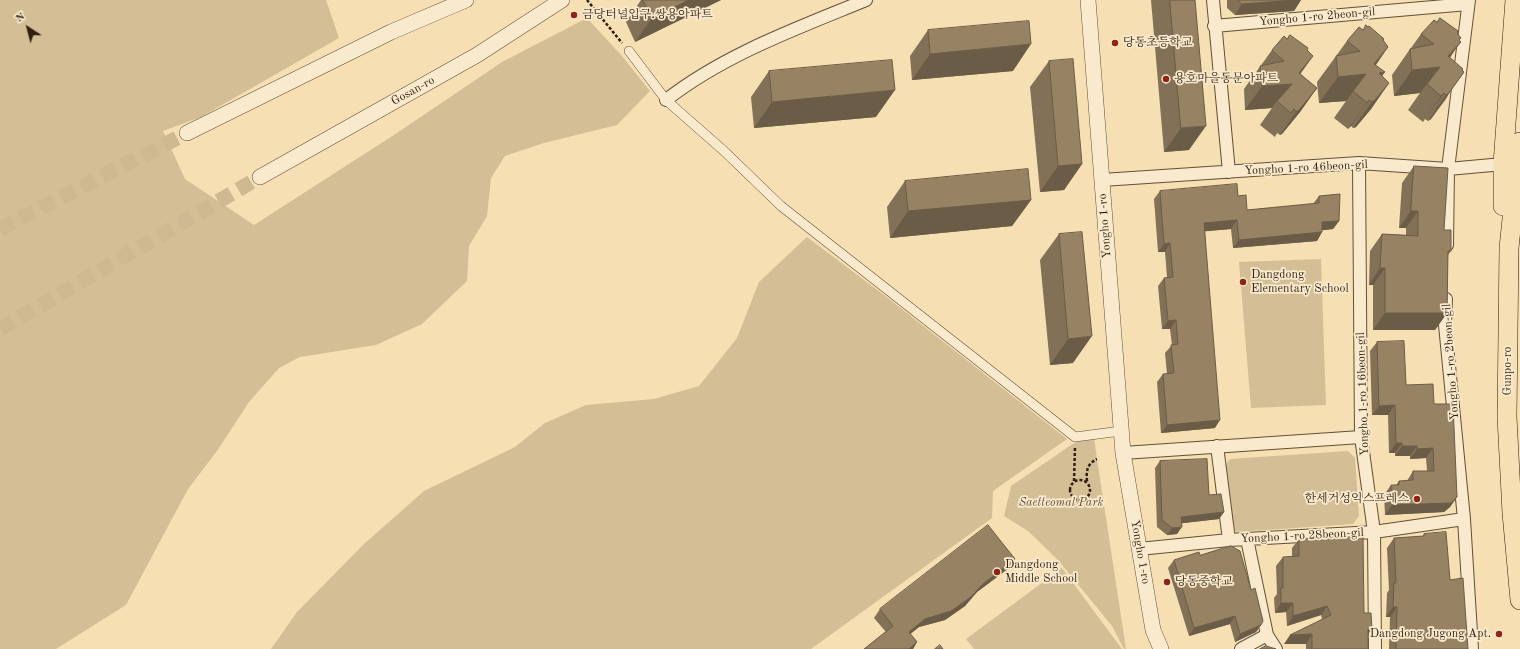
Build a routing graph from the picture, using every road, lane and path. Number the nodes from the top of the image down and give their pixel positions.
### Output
1 (466, 0) edge
2 (562, 0) edge
3 (587, 0) edge
4 (866, 0) edge
5 (1088, 0) edge
6 (1213, 0) edge
7 (1515, 0) edge
8 (1469, 2) edge
9 (1214, 26) junction
10 (629, 51) joint
11 (666, 100) junction
12 (188, 133) tunnel mouth
13 (1520, 142) edge
14 (1359, 163) junction
15 (1503, 164) junction
16 (1448, 169) junction
17 (1229, 172) junction
18 (260, 177) tunnel mouth
19 (1102, 180) junction
20 (1509, 248) junction
21 (1447, 255) edge
22 (1446, 286) edge
23 (1121, 431) junction
24 (1075, 437) junction
25 (1362, 437) junction
26 (1218, 446) junction
27 (1123, 453) junction
28 (1097, 459) dead end
29 (1074, 481) junction
30 (1087, 482) junction
31 (1464, 519) junction
32 (1374, 532) junction
33 (1247, 539) junction
34 (1229, 540) junction
35 (1139, 549) junction
36 (1520, 600) edge
37 (1267, 635) junction
38 (1160, 649) edge
39 (1241, 649) edge
40 (1276, 649) edge
41 (1375, 649) edge
42 (1472, 649) edge

1 - 12 street
2 - 18 street, Gosan-ro
3 - 10 path
4 - 11 street
5 - 19 street, Yongho 1-ro
6 - 9 street, Yongho 1-ro 46beon-gil
7 - 15 main road
8 - 9 street, Yongho 1-ro 2beon-gil
8 - 16 street, Yongho 1-ro 2beon-gil
9 - 17 street, Yongho 1-ro 46beon-gil
10 - 11 street
11 - 24 street
13 - 20 main road, Gunpo-ro
14 - 16 street, Yongho 1-ro 46beon-gil
14 - 17 street, Yongho 1-ro 46beon-gil
14 - 25 street, Yongho 1-ro 16beon-gil
15 - 16 street, Yongho 1-ro 46beon-gil
15 - 20 main road
16 - 21 street, Yongho 1-ro 2beon-gil
17 - 19 street, Yongho 1-ro 46beon-gil
19 - 23 street, Yongho 1-ro
20 - 36 main road, Gunpo-ro
22 - 31 street, Yongho 1-ro 2beon-gil
23 - 24 street
23 - 27 street, Yongho 1-ro
24 - 29 path
25 - 26 street
25 - 32 street, Yongho 1-ro 16beon-gil
26 - 27 street
26 - 34 street
27 - 35 street, Yongho 1-ro
28 - 30 path
29 - 30 path
29 - 30 path
31 - 32 street, Yongho 1-ro 28beon-gil
31 - 42 street, Yongho 1-ro 2beon-gil
32 - 33 street, Yongho 1-ro 28beon-gil
32 - 41 street, Yongho 1-ro 16beon-gil
33 - 34 street, Yongho 1-ro 28beon-gil
33 - 37 street
34 - 35 street, Yongho 1-ro 28beon-gil
35 - 38 street, Yongho 1-ro
37 - 39 street
37 - 40 street

